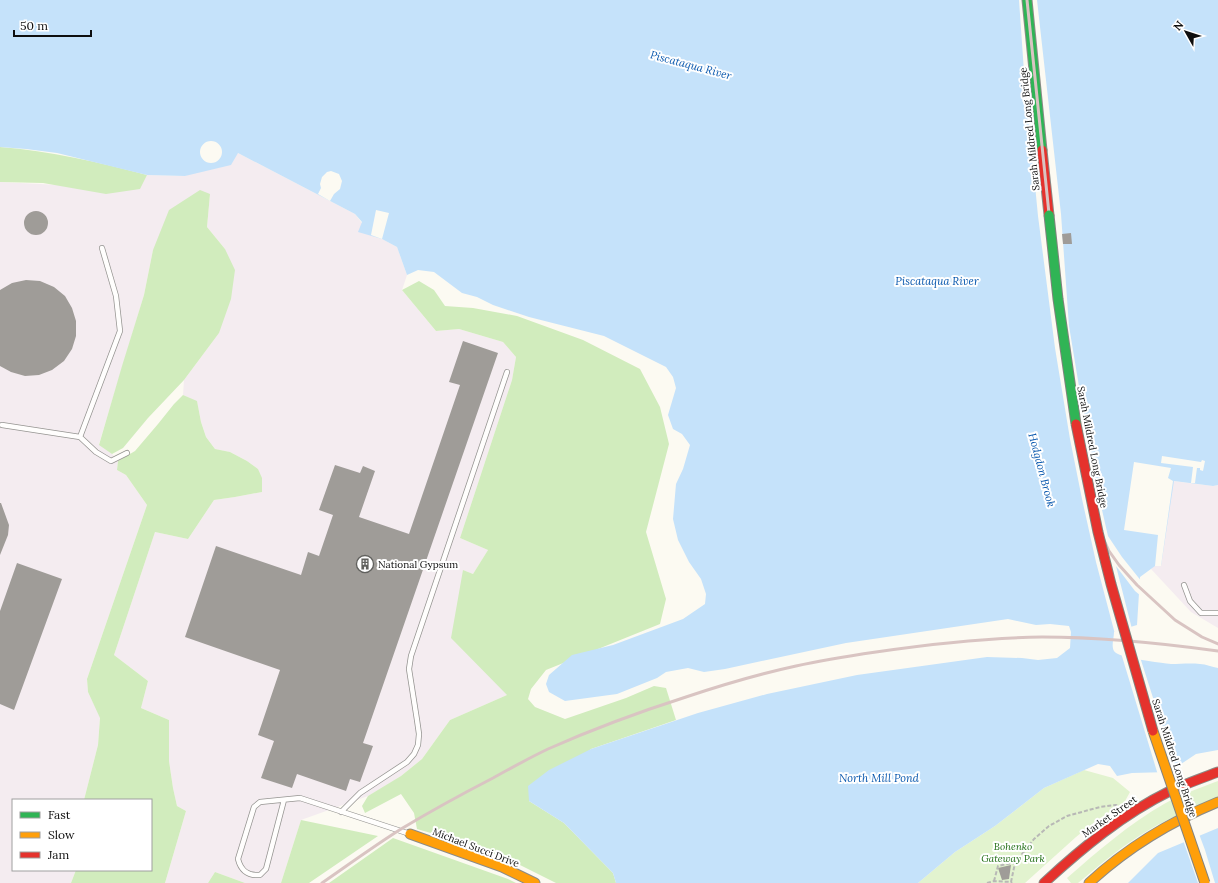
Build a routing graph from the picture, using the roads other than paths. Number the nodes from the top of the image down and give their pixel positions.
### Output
1 (1027, 0) edge
2 (102, 248) dead end
3 (507, 372) dead end
4 (1, 424) edge
5 (80, 437) junction
6 (127, 453) dead end
7 (1184, 585) dead end
8 (1218, 613) edge
9 (1218, 772) edge
10 (284, 800) junction
11 (1218, 802) edge
12 (341, 812) junction
13 (410, 834) joint
14 (535, 883) edge
15 (1045, 883) edge
16 (1089, 883) edge
17 (1205, 883) edge

1 - 17 main road, Sarah Mildred Long Bridge, bridge
2 - 5 lane
3 - 12 lane
4 - 5 lane
5 - 6 lane
7 - 8 lane
9 - 15 main road, Market Street
10 - 10 lane
10 - 12 lane
11 - 16 main road
12 - 13 lane
13 - 14 main road, Michael Succi Drive

